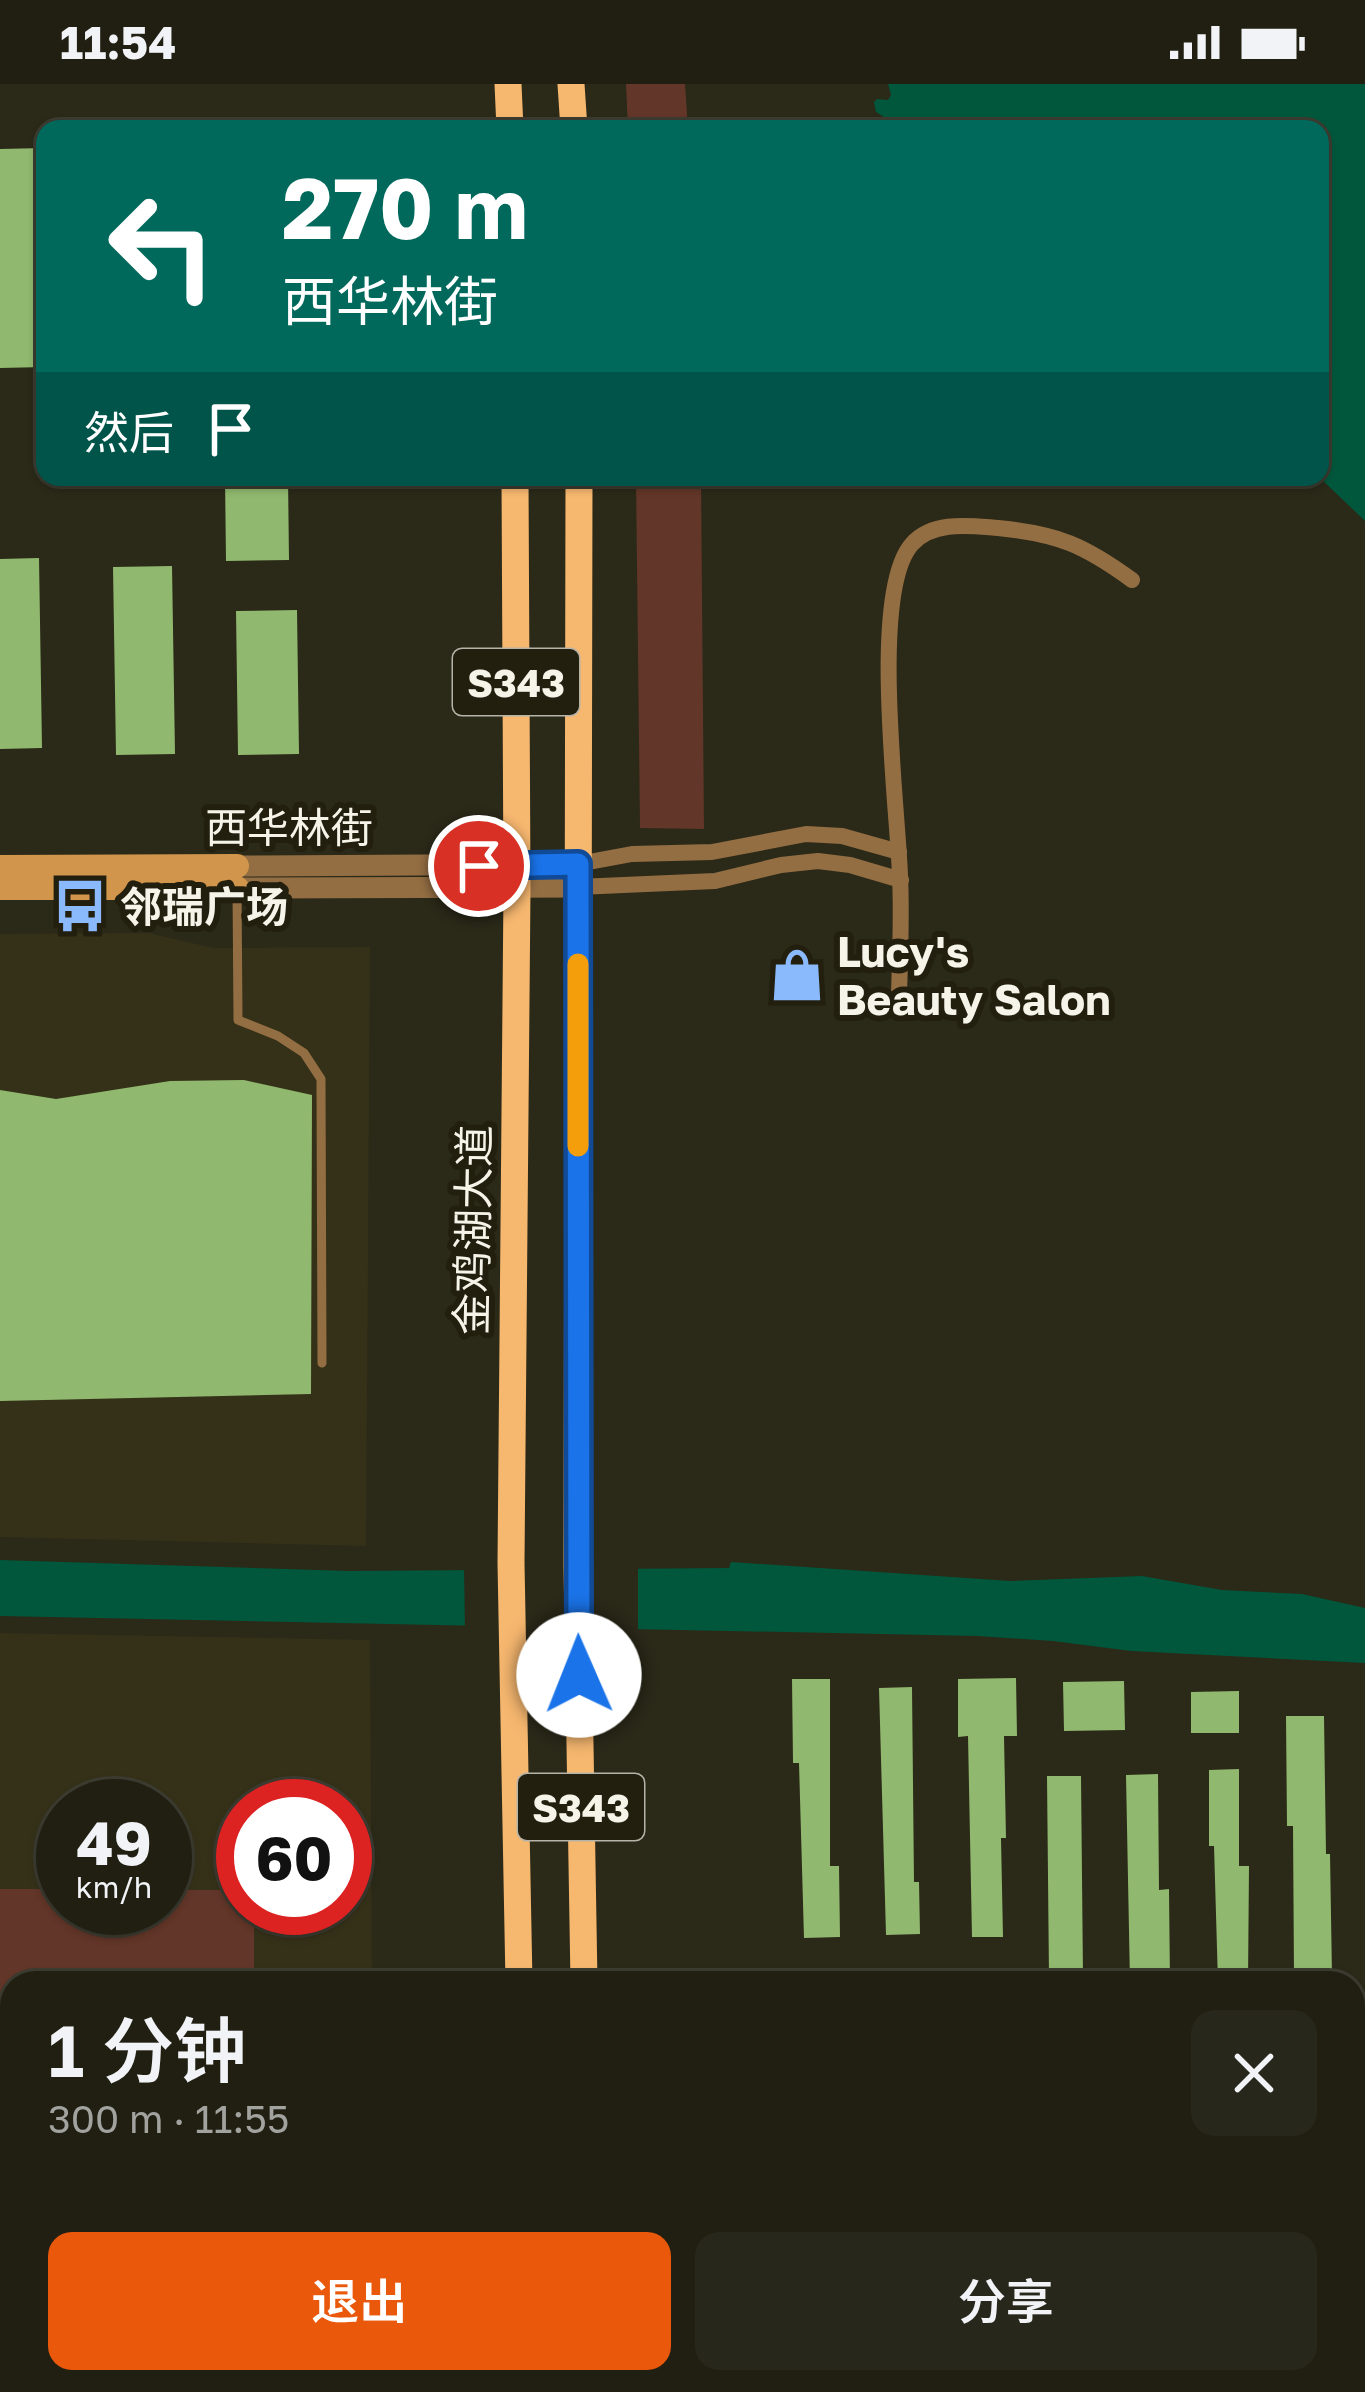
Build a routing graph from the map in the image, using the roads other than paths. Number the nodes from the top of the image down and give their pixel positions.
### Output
1 (508, 84) edge
2 (571, 84) edge
3 (510, 120) edge
4 (573, 120) edge
5 (515, 486) edge
6 (579, 486) edge
7 (1132, 580) dead end
8 (899, 852) junction
9 (0, 867) edge
10 (578, 876) junction
11 (237, 877) junction
12 (517, 877) junction
13 (901, 880) junction
14 (0, 888) edge
15 (899, 995) dead end
16 (322, 1363) dead end
17 (519, 1971) edge
18 (584, 1971) edge

1 - 3 main road
2 - 4 main road
5 - 12 main road, 金鸡湖大道 / S343
6 - 10 main road, S343
7 - 8 street
8 - 10 street
8 - 13 street
9 - 11 main road, 西华林街
10 - 12 street, 西华林街
10 - 13 street
10 - 18 main road, S343
11 - 12 street, 西华林街
11 - 14 main road, 西华林街
11 - 16 lane
12 - 17 main road, 金鸡湖大道 / S343
13 - 15 street

